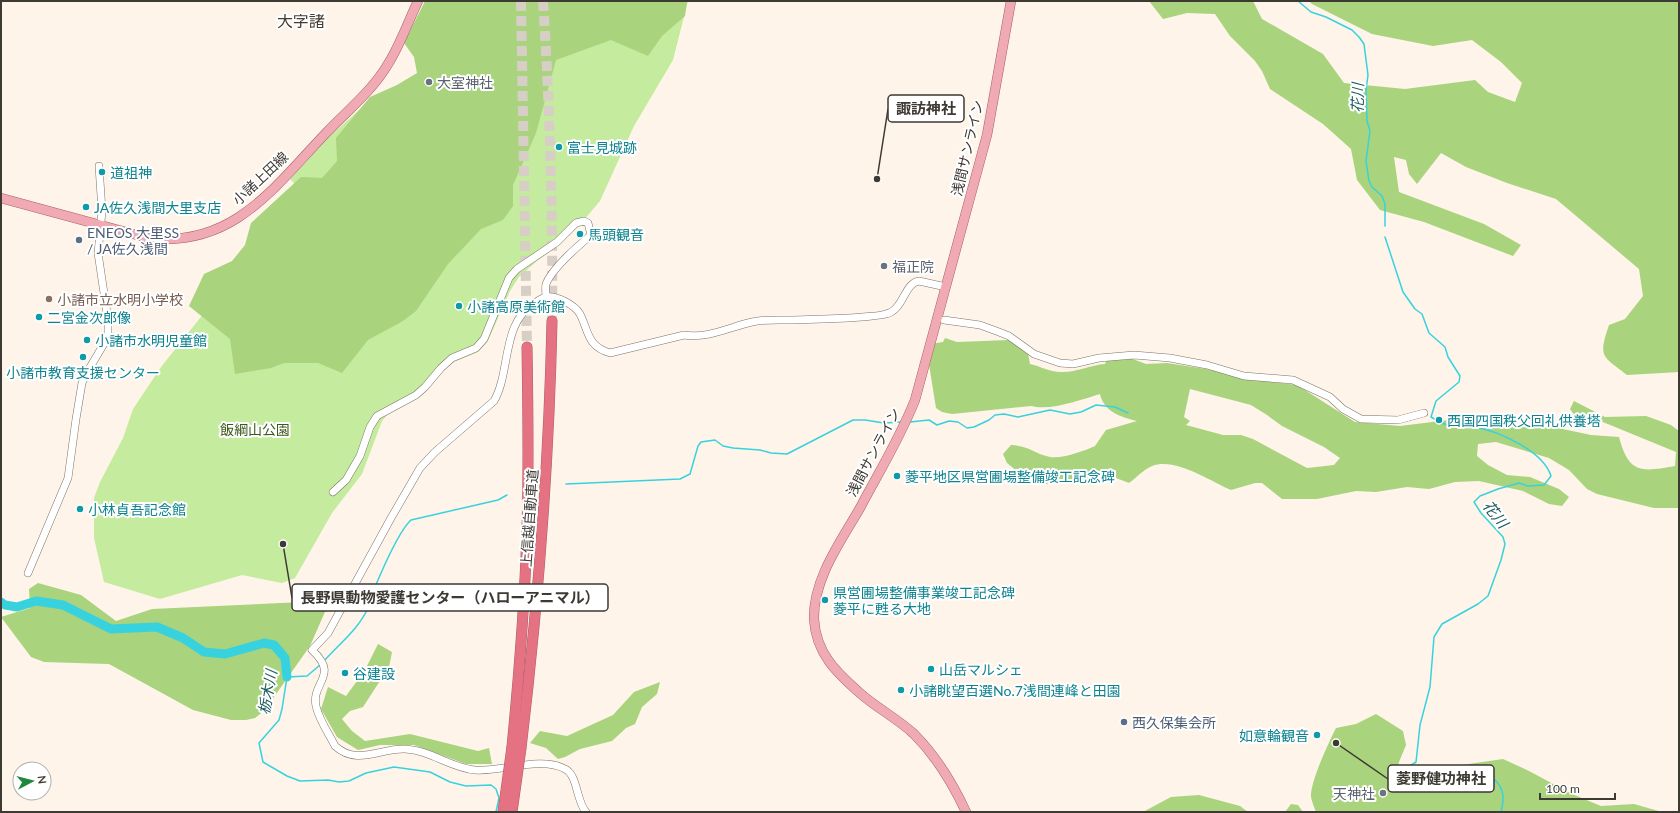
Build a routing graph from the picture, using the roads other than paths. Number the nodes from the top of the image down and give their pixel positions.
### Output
1 (418, 1) edge
2 (1011, 1) edge
3 (99, 166) dead end
4 (1, 198) edge
5 (101, 226) junction
6 (946, 287) junction
7 (546, 297) junction
8 (944, 320) dead end
9 (552, 321) tunnel mouth
10 (527, 347) tunnel mouth
11 (1424, 413) dead end
12 (333, 492) dead end
13 (28, 573) dead end
14 (516, 748) junction
15 (503, 812) edge
16 (512, 812) edge
17 (586, 812) edge
18 (966, 812) edge

1 - 5 main road, 小諸上田線
2 - 6 main road, 浅間サンライン
3 - 5 street
4 - 5 main road, 小諸上田線
5 - 13 street
6 - 7 street
6 - 18 main road, 浅間サンライン
7 - 12 street
7 - 17 street
8 - 11 street
9 - 14 highway, 上信越自動車道
10 - 14 highway, 上信越自動車道
14 - 15 highway, 上信越自動車道, bridge
14 - 16 highway, 上信越自動車道, bridge

